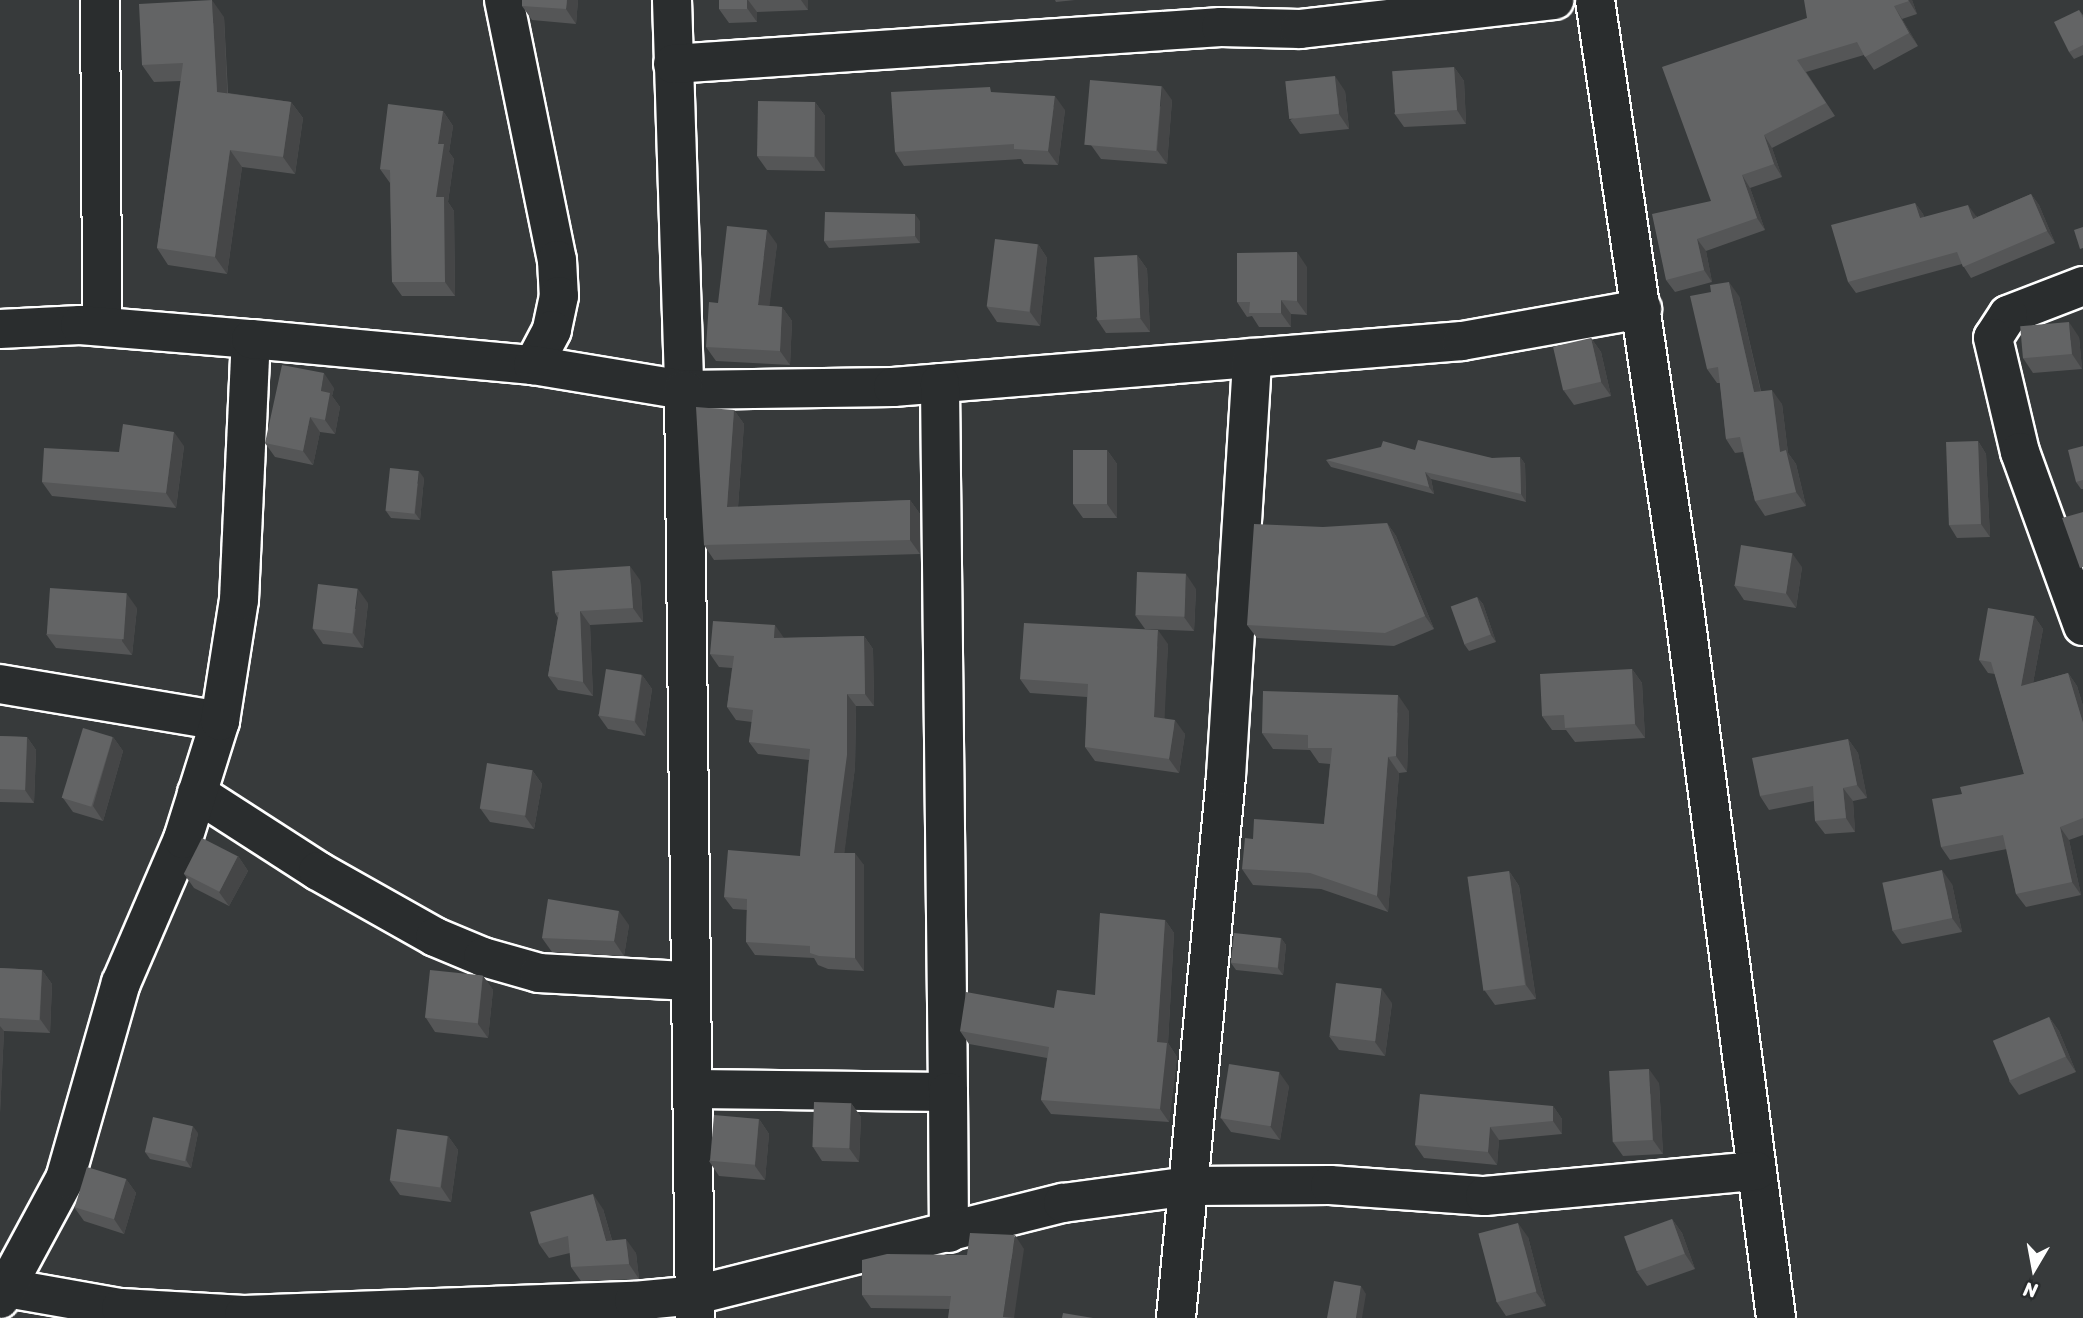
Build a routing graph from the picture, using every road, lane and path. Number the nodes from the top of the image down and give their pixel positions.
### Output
1 (100, 0) edge
2 (504, 0) edge
3 (672, 0) edge
4 (1554, 0) edge
5 (1595, 0) edge
6 (673, 64) junction
7 (2083, 286) edge
8 (1642, 309) junction
9 (102, 326) junction
10 (0, 329) edge
11 (251, 339) junction
12 (1252, 358) junction
13 (533, 365) junction
14 (940, 383) junction
15 (684, 390) junction
16 (2083, 626) edge
17 (0, 684) edge
18 (220, 721) junction
19 (197, 793) junction
20 (689, 981) junction
21 (694, 1088) junction
22 (948, 1092) junction
23 (1756, 1171) junction
24 (1191, 1185) junction
25 (949, 1233) junction
26 (6, 1281) edge
27 (695, 1307) edge
28 (515, 1311) edge
29 (1177, 1318) edge
30 (1776, 1318) edge

1 - 9 street
2 - 13 street
3 - 6 street
4 - 6 street
5 - 8 street
6 - 15 street
7 - 16 street
8 - 12 street
8 - 23 street
9 - 10 street
9 - 11 street
11 - 13 street
11 - 18 street
12 - 14 street
12 - 24 street
13 - 15 street
14 - 15 street
14 - 22 street
15 - 20 street
17 - 18 street
18 - 19 street
19 - 20 street
19 - 26 street
20 - 21 street
21 - 22 street
21 - 27 street
22 - 25 street
23 - 24 street
23 - 30 street
24 - 25 street
24 - 29 street
25 - 27 street
26 - 28 street
27 - 28 street

